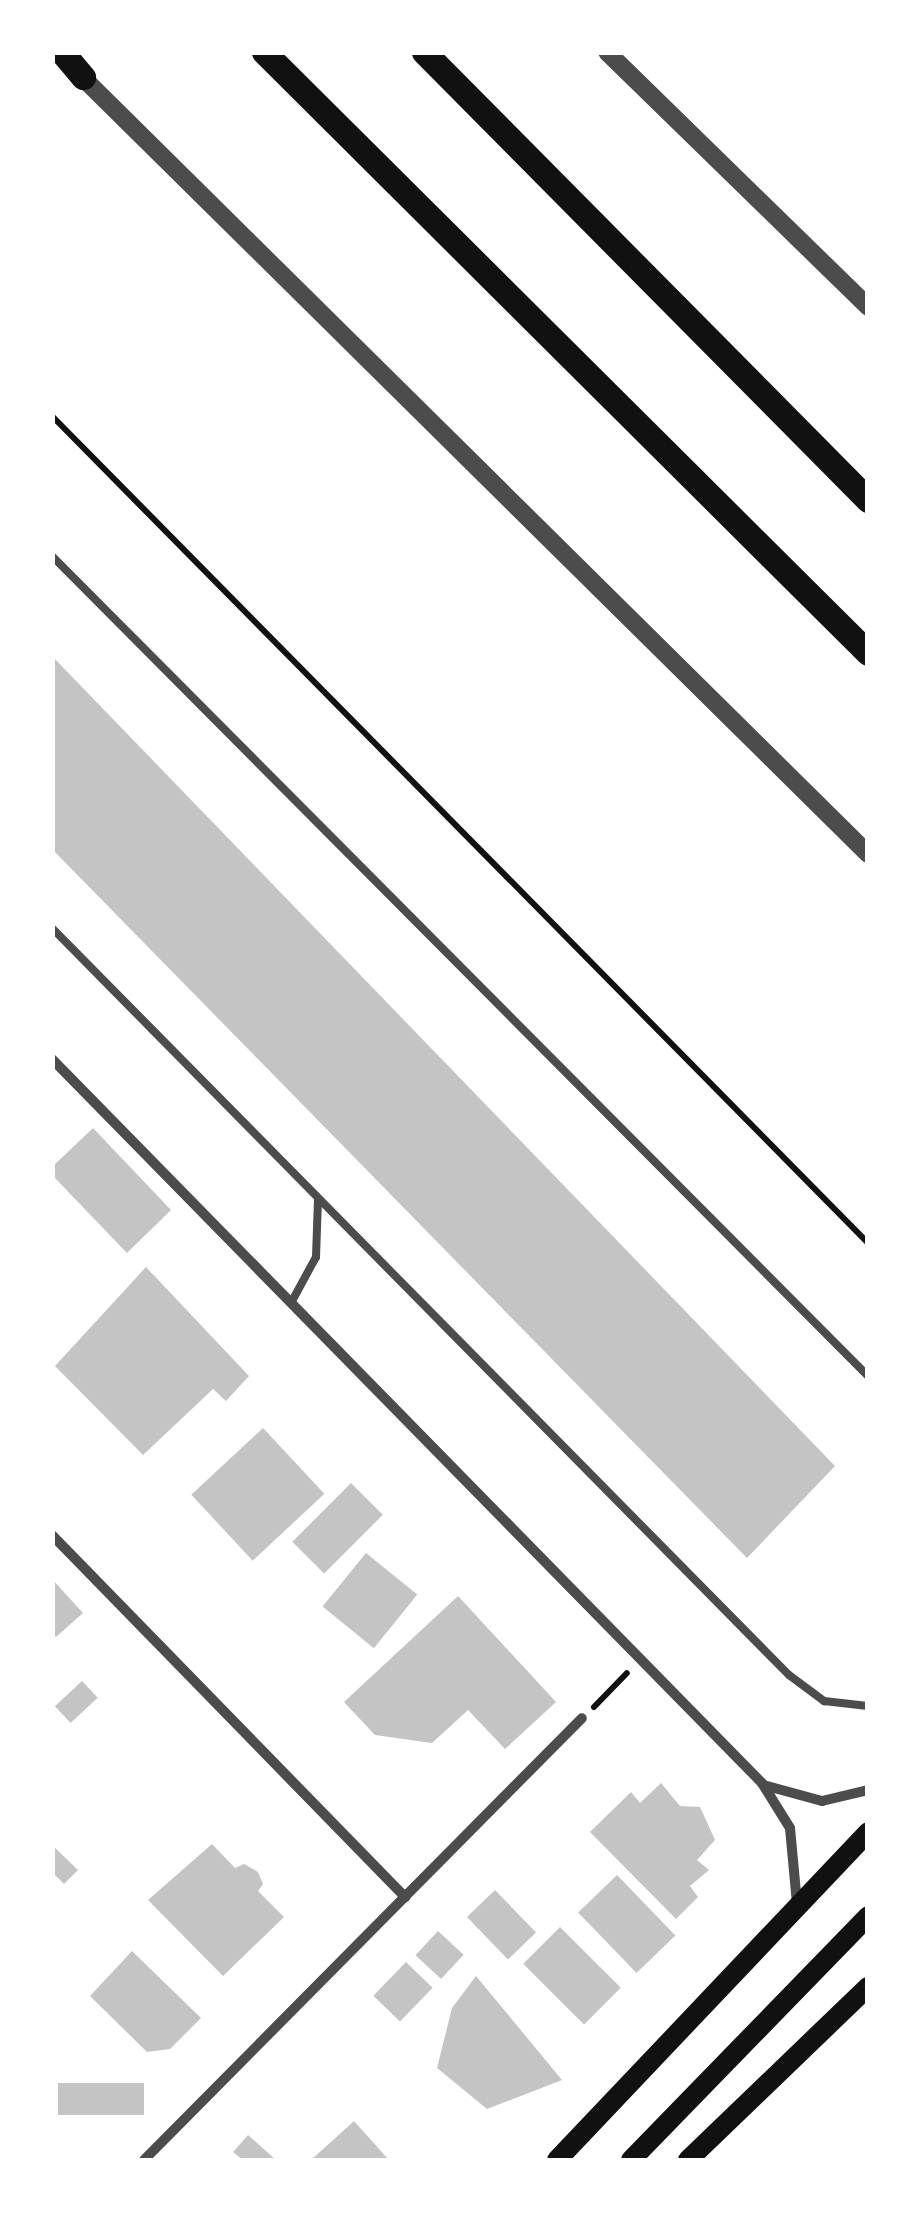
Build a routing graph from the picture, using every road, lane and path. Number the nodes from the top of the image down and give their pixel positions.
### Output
1 (59, 52) edge
2 (264, 52) edge
3 (424, 52) edge
4 (607, 52) edge
5 (83, 77) joint
6 (868, 307) edge
7 (52, 416) edge
8 (868, 500) edge
9 (52, 556) edge
10 (868, 653) edge
11 (868, 854) edge
12 (52, 928) edge
13 (52, 1059) edge
14 (318, 1200) junction
15 (868, 1243) edge
16 (291, 1302) junction
17 (868, 1376) edge
18 (52, 1535) edge
19 (640, 1660) junction
20 (868, 1706) edge
21 (582, 1718) joint
22 (762, 1783) junction
23 (868, 1790) edge
24 (868, 1832) edge
25 (405, 1897) junction
26 (796, 1908) junction
27 (868, 1916) edge
28 (868, 1986) edge
29 (144, 2160) edge
30 (557, 2160) edge
31 (632, 2160) edge
32 (688, 2160) edge

1 - 5 highway
2 - 10 highway
3 - 8 highway
4 - 6 street
5 - 11 street
7 - 15 path
9 - 17 lane
12 - 14 lane
13 - 16 street
14 - 16 lane
14 - 20 lane
16 - 19 street
18 - 25 street
19 - 21 path
19 - 22 street
21 - 25 street
22 - 23 street
22 - 26 street
24 - 26 main road
25 - 29 street
26 - 30 main road
27 - 31 main road
28 - 32 main road

